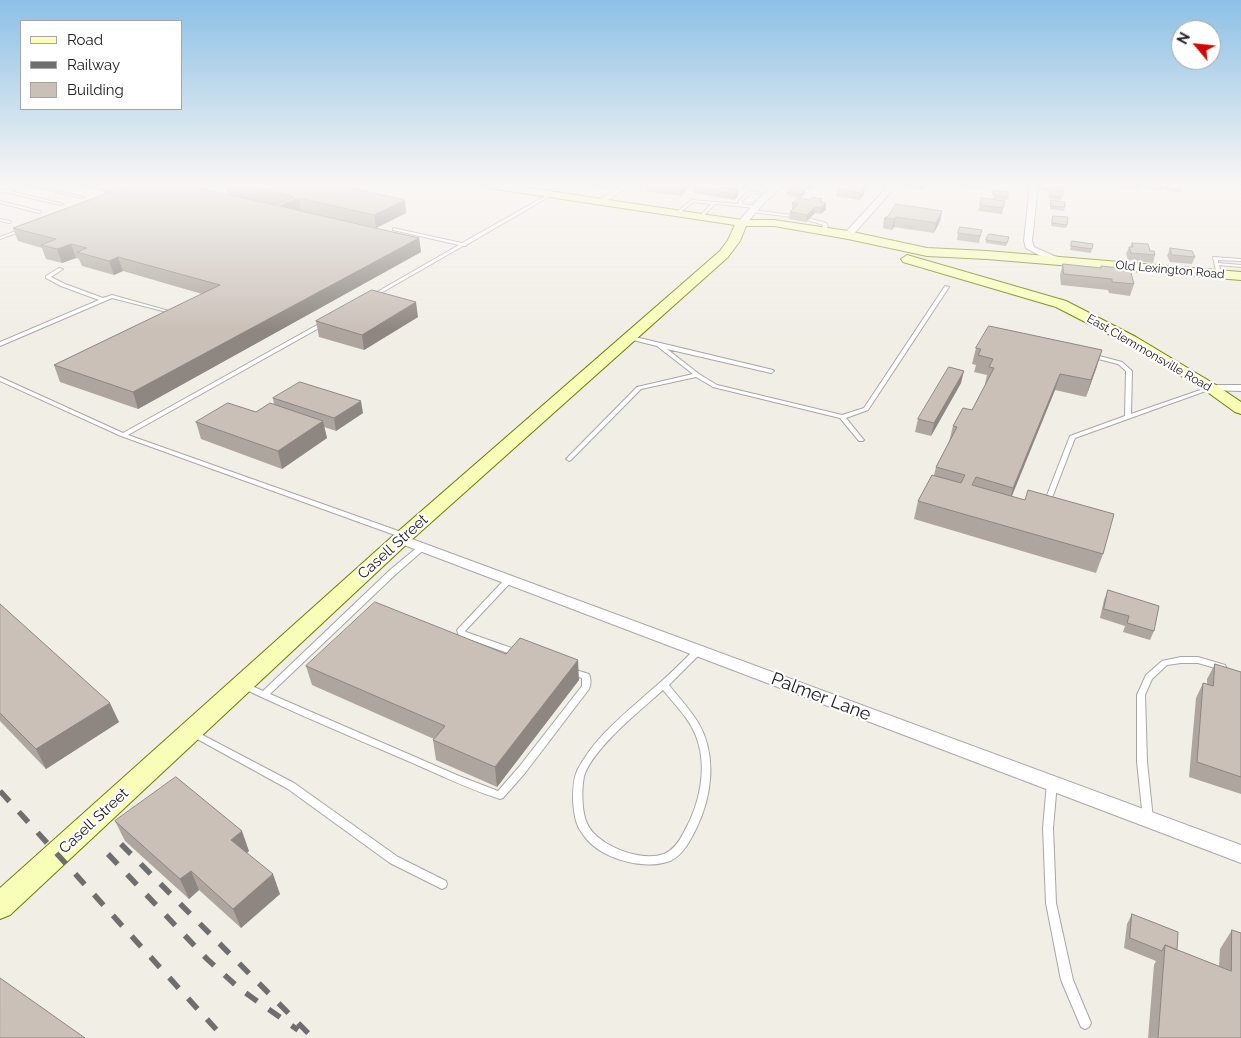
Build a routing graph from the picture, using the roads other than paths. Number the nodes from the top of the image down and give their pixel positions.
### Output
1 (13, 233) edge
2 (414, 233) edge
3 (484, 233) edge
4 (738, 233) edge
5 (775, 233) edge
6 (843, 233) edge
7 (1029, 233) edge
8 (848, 234) joint
9 (0, 238) edge
10 (464, 245) junction
11 (838, 245) junction
12 (1030, 248) junction
13 (927, 252) junction
14 (1013, 257) junction
15 (1241, 260) edge
16 (1066, 262) junction
17 (1241, 266) edge
18 (61, 269) dead end
19 (1218, 269) junction
20 (1241, 276) edge
21 (947, 287) dead end
22 (367, 299) edge
23 (104, 300) junction
24 (1054, 301) junction
25 (167, 311) edge
26 (333, 318) edge
27 (630, 338) junction
28 (0, 344) edge
29 (659, 345) junction
30 (1086, 354) edge
31 (771, 372) dead end
32 (697, 375) junction
33 (0, 379) edge
34 (1211, 388) junction
35 (1241, 388) edge
36 (1241, 409) edge
37 (842, 417) junction
38 (1128, 417) junction
39 (123, 435) junction
40 (861, 440) dead end
41 (569, 459) dead end
42 (1047, 504) edge
43 (403, 537) junction
44 (423, 547) junction
45 (509, 580) junction
46 (698, 650) junction
47 (524, 655) edge
48 (560, 667) edge
49 (1234, 672) edge
50 (242, 684) junction
51 (664, 685) junction
52 (264, 695) junction
53 (191, 731) junction
54 (1052, 784) junction
55 (1148, 820) junction
56 (1241, 854) edge
57 (442, 884) dead end
58 (0, 906) edge
59 (1085, 1024) dead end

1 - 9 lane
2 - 10 lane
3 - 10 lane
4 - 27 main road, Casell Street
5 - 11 main road, Old Lexington Road
6 - 8 main road, Old Lexington Road
7 - 12 street
8 - 13 main road, Old Lexington Road
10 - 22 lane
11 - 13 main road
11 - 24 main road, East Clemmonsville Road
12 - 14 street
12 - 16 street
13 - 14 street, Old Lexington Road
13 - 24 main road, East Clemmonsville Road
14 - 16 street, Old Lexington Road
15 - 19 lane
16 - 19 street, Old Lexington Road
17 - 19 lane
18 - 23 lane
19 - 20 street, Old Lexington Road
21 - 37 lane
23 - 25 lane
23 - 28 lane
24 - 34 main road, East Clemmonsville Road
26 - 39 lane
27 - 29 lane
27 - 43 main road, Casell Street
29 - 31 lane
29 - 32 lane
30 - 38 lane
32 - 37 lane
32 - 41 lane
33 - 39 lane
34 - 35 street
34 - 36 main road, East Clemmonsville Road
34 - 38 lane
37 - 40 lane
38 - 42 lane
39 - 43 lane
43 - 44 street, Palmer Lane
43 - 50 main road, Casell Street
44 - 45 street, Palmer Lane
44 - 52 lane
45 - 46 street, Palmer Lane
45 - 47 lane
46 - 51 lane
46 - 54 street, Palmer Lane
48 - 52 lane
49 - 55 lane
50 - 52 lane
50 - 53 main road, Casell Street
51 - 51 lane
53 - 57 lane
53 - 58 main road, Casell Street
54 - 55 street, Palmer Lane
54 - 59 lane
55 - 56 street, Palmer Lane

